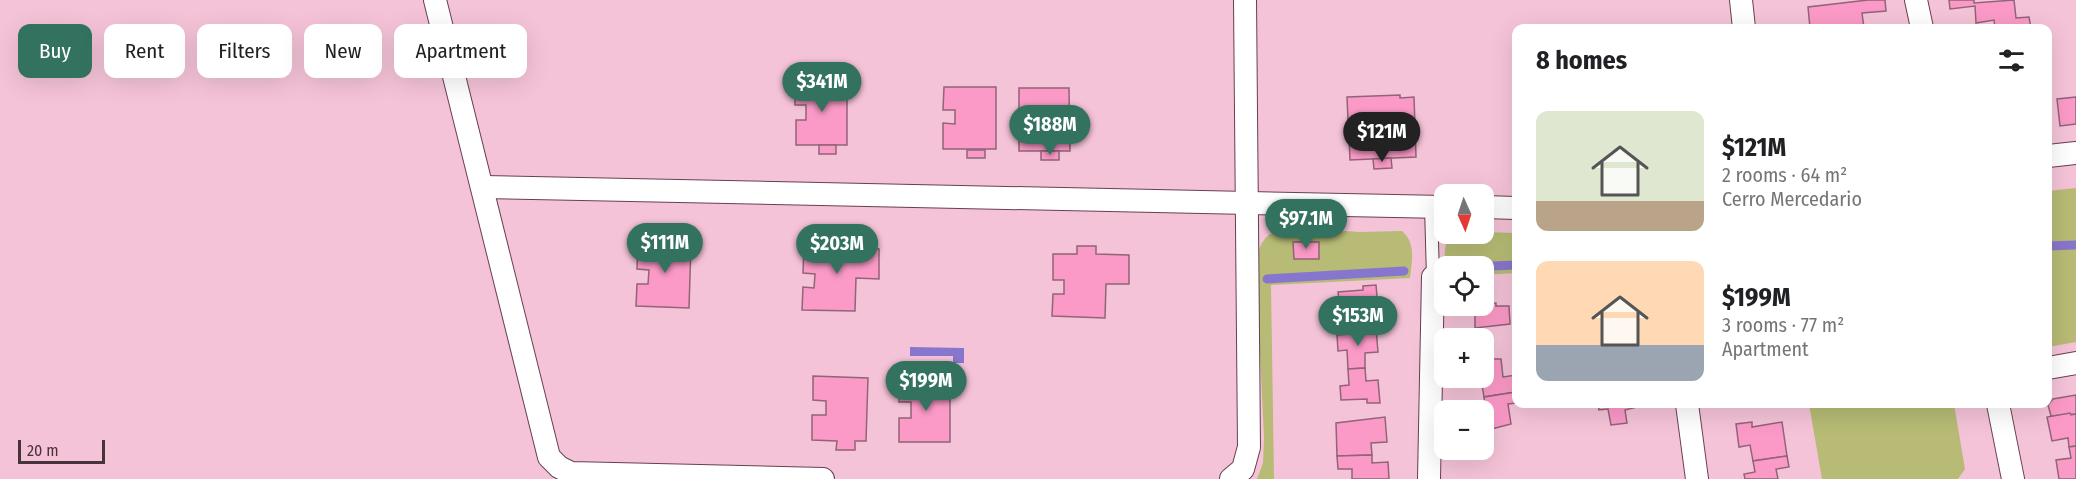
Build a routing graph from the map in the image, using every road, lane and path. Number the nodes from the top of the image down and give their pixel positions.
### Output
1 (435, 0) edge
2 (1245, 0) edge
3 (1741, 0) edge
4 (1916, 0) edge
5 (1744, 24) edge
6 (1921, 24) edge
7 (2076, 153) edge
8 (2052, 156) edge
9 (483, 187) junction
10 (1248, 202) junction
11 (1434, 206) edge
12 (1494, 207) edge
13 (1512, 208) edge
14 (1435, 244) edge
15 (1432, 277) joint
16 (2076, 363) edge
17 (2052, 367) edge
18 (1688, 408) edge
19 (1999, 408) edge
20 (823, 479) edge
21 (1231, 479) edge
22 (1429, 479) edge
23 (1697, 479) edge
24 (2013, 479) edge

1 - 9 street
2 - 10 street
3 - 5 street
4 - 6 street
7 - 8 street
9 - 10 street
9 - 20 street
10 - 11 street
10 - 21 street
12 - 13 street
14 - 15 lane
15 - 22 street
16 - 17 street
18 - 23 street
19 - 24 street

